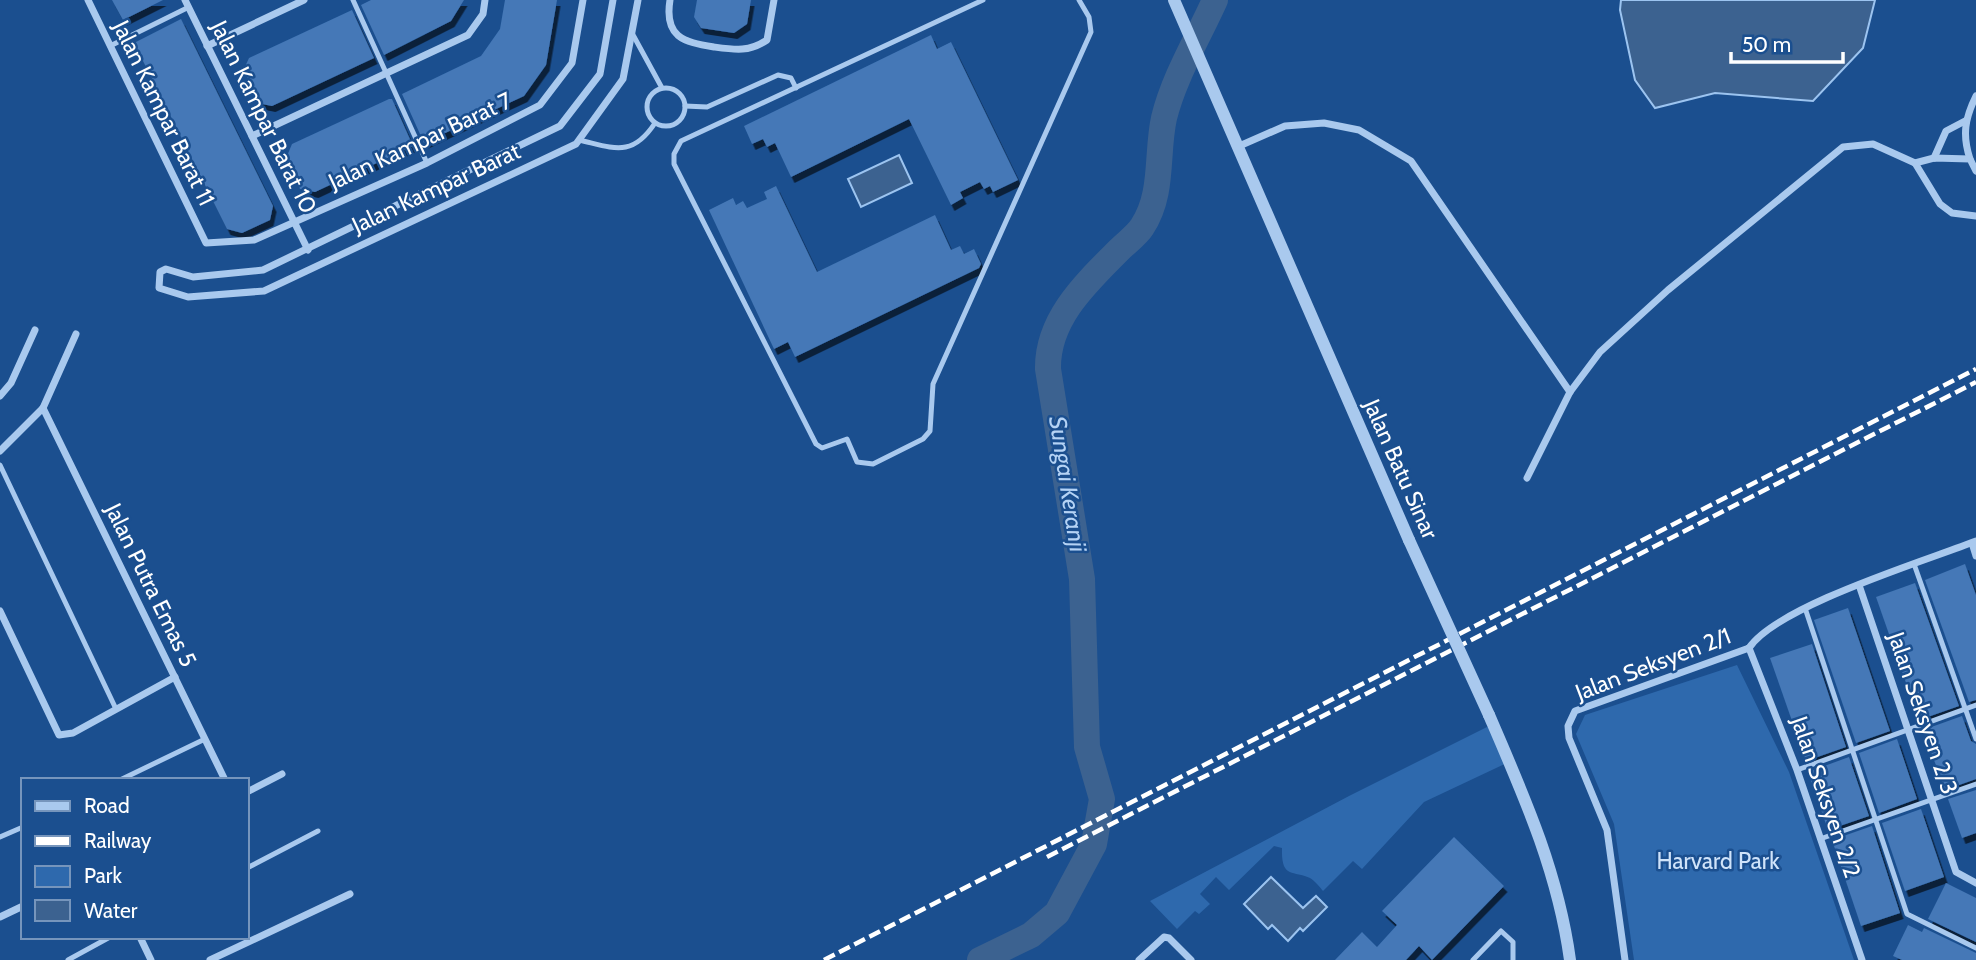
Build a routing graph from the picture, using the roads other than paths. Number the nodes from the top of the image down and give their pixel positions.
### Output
1 (88, 0) edge
2 (304, 0) edge
3 (354, 0) edge
4 (485, 0) edge
5 (583, 0) edge
6 (613, 0) edge
7 (638, 0) edge
8 (670, 0) edge
9 (774, 0) edge
10 (983, 0) edge
11 (1079, 0) edge
12 (1174, 0) edge
13 (187, 4) edge
14 (632, 33) junction
15 (110, 46) junction
16 (207, 46) junction
17 (387, 74) junction
18 (662, 88) junction
19 (796, 88) junction
20 (1976, 96) edge
21 (685, 106) junction
22 (1965, 121) junction
23 (655, 123) junction
24 (252, 136) junction
25 (578, 139) junction
26 (1236, 147) junction
27 (1934, 158) junction
28 (1970, 159) junction
29 (427, 163) junction
30 (1915, 163) junction
31 (1976, 171) edge
32 (1976, 216) edge
33 (374, 218) junction
34 (293, 221) junction
35 (382, 235) junction
36 (206, 243) joint
37 (308, 250) junction
38 (35, 330) dead end
39 (76, 334) dead end
40 (1570, 392) junction
41 (0, 396) edge
42 (43, 408) junction
43 (0, 451) edge
44 (0, 466) edge
45 (1527, 478) dead end
46 (1974, 542) edge
47 (1976, 556) edge
48 (1914, 564) junction
49 (1859, 585) junction
50 (1805, 608) junction
51 (0, 611) edge
52 (1749, 648) junction
53 (175, 677) junction
54 (1976, 705) edge
55 (116, 709) junction
56 (1966, 709) junction
57 (1909, 729) junction
58 (205, 739) junction
59 (1976, 739) edge
60 (1852, 750) junction
61 (1797, 770) junction
62 (282, 774) dead end
63 (124, 778) edge
64 (224, 778) edge
65 (1976, 784) edge
66 (248, 791) edge
67 (1932, 799) junction
68 (1875, 819) junction
69 (21, 828) edge
70 (318, 831) dead end
71 (0, 837) edge
72 (1821, 839) junction
73 (248, 867) edge
74 (1976, 883) edge
75 (350, 894) dead end
76 (0, 906) edge
77 (21, 907) edge
78 (2, 916) edge
79 (106, 939) edge
80 (141, 939) edge
81 (1976, 948) edge
82 (68, 960) edge
83 (151, 960) edge
84 (210, 960) edge
85 (1139, 960) edge
86 (1191, 960) edge
87 (1473, 960) edge
88 (1513, 960) edge
89 (1570, 960) edge
90 (1625, 960) edge
91 (1862, 960) edge

1 - 15 street, Jalan Kampar Barat 11
2 - 16 street
3 - 17 lane
4 - 17 street
5 - 29 street, Jalan Kampar Barat 7
6 - 33 street, Jalan Kampar Barat
7 - 14 street, Jalan Kampar Barat
8 - 9 street
10 - 19 lane
11 - 19 lane
12 - 26 street, Jalan Batu Sinar
13 - 15 lane
13 - 16 street, Jalan Kampar Barat 10
14 - 18 lane
14 - 25 street, Jalan Kampar Barat
15 - 36 street, Jalan Kampar Barat 11
16 - 24 street, Jalan Kampar Barat 10
17 - 24 street
17 - 29 lane
18 - 21 lane
18 - 23 lane
19 - 21 lane
20 - 22 street
21 - 23 lane
22 - 27 street
22 - 28 street
23 - 25 lane
24 - 34 street, Jalan Kampar Barat 10
25 - 35 street, Jalan Kampar Barat
26 - 40 street
26 - 89 street, Jalan Batu Sinar, bridge
27 - 28 street
27 - 30 street
28 - 31 street
29 - 34 street, Jalan Kampar Barat 7
30 - 32 street
30 - 40 street
33 - 35 street
33 - 37 street, Jalan Kampar Barat
34 - 36 street, Jalan Kampar Barat 7
34 - 37 street, Jalan Kampar Barat 10
35 - 37 street, Jalan Kampar Barat
38 - 41 street
39 - 42 street
40 - 45 street
42 - 43 street
42 - 53 street, Jalan Putra Emas 5
44 - 55 lane
46 - 47 street
46 - 48 street, Jalan Seksyen 2/1
48 - 49 street, Jalan Seksyen 2/1
48 - 56 lane
49 - 50 street, Jalan Seksyen 2/1
49 - 57 street, Jalan Seksyen 2/3
50 - 52 street, Jalan Seksyen 2/1
50 - 60 lane
51 - 55 street
52 - 61 street, Jalan Seksyen 2/2
52 - 90 street, Jalan Seksyen 2/1
53 - 55 street
53 - 58 street, Jalan Putra Emas 5
54 - 56 lane
56 - 57 lane
56 - 59 lane
57 - 60 lane
57 - 67 street, Jalan Seksyen 2/3
58 - 63 lane
58 - 64 street, Jalan Putra Emas 5
60 - 61 lane
60 - 68 lane
61 - 72 street, Jalan Seksyen 2/2
62 - 66 street
65 - 67 lane
67 - 68 lane
67 - 74 street, Jalan Seksyen 2/3
68 - 72 lane
68 - 81 lane
69 - 71 lane
70 - 73 lane
72 - 91 street, Jalan Seksyen 2/2
75 - 84 street
76 - 78 street
77 - 78 street
79 - 82 lane
80 - 83 street
85 - 86 street
87 - 88 lane

